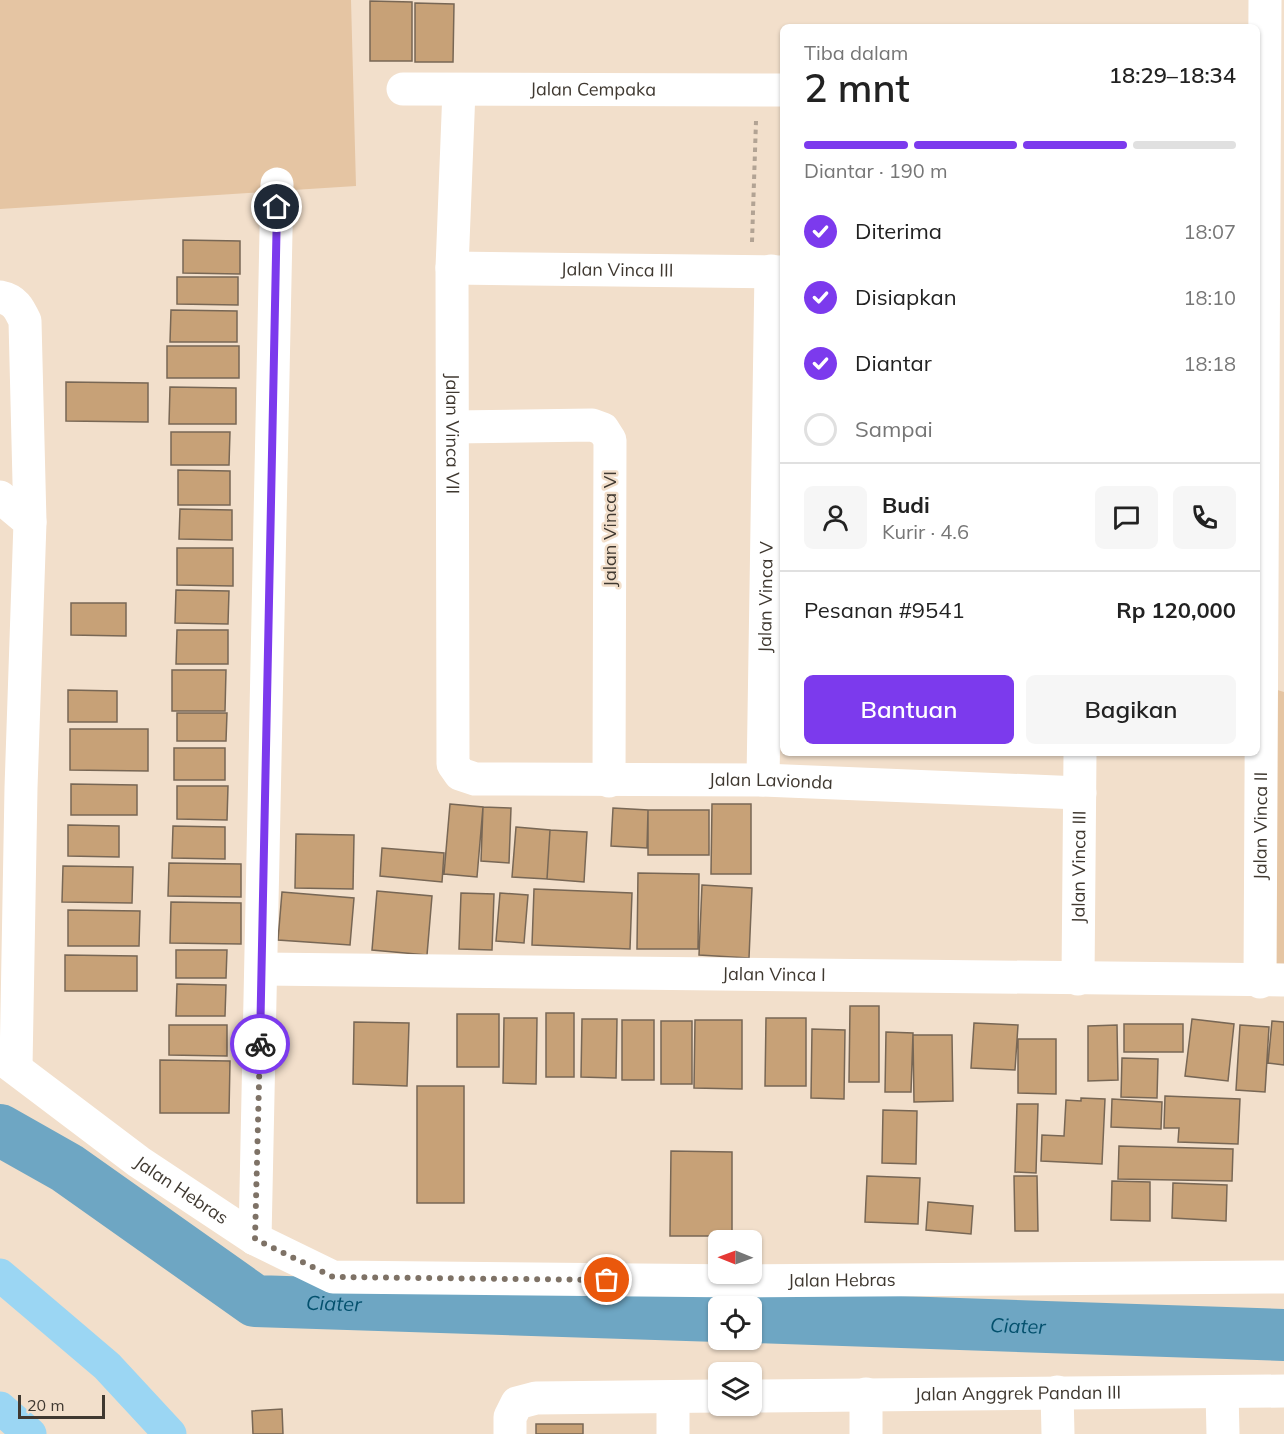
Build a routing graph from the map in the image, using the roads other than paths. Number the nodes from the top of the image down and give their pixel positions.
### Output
1 (1265, 0) edge
2 (403, 89) dead end
3 (459, 90) junction
4 (770, 90) edge
5 (1269, 90) edge
6 (277, 184) dead end
7 (452, 268) junction
8 (769, 272) edge
9 (0, 297) edge
10 (453, 427) junction
11 (0, 497) edge
12 (30, 522) junction
13 (1262, 635) junction
14 (1284, 672) edge
15 (1080, 756) edge
16 (460, 774) joint
17 (763, 780) junction
18 (609, 781) junction
19 (10, 782) edge
20 (1080, 793) junction
21 (262, 969) junction
22 (1078, 979) junction
23 (1272, 981) edge
24 (8, 1062) edge
25 (255, 1239) junction
26 (0, 1275) edge
27 (1284, 1277) edge
28 (1284, 1391) edge
29 (1058, 1392) junction
30 (1222, 1392) junction
31 (866, 1394) junction
32 (708, 1396) edge
33 (762, 1396) edge
34 (673, 1397) junction
35 (0, 1408) edge
36 (514, 1419) edge
37 (30, 1434) edge
38 (170, 1434) edge
39 (673, 1434) edge
40 (866, 1434) edge
41 (1058, 1434) edge
42 (1223, 1434) edge

1 - 5 street, Jalan Vinca II
2 - 3 street, Jalan Cempaka
3 - 4 street, Jalan Cempaka
3 - 7 street, Jalan Vinca VII
5 - 13 street, Jalan Vinca II
6 - 21 street
7 - 8 street, Jalan Vinca III
7 - 10 street, Jalan Vinca VII
8 - 17 street, Jalan Vinca V
9 - 12 street
10 - 16 street, Jalan Vinca VII
10 - 18 street, Jalan Vinca VI
11 - 12 street
12 - 19 street
13 - 14 street
13 - 23 street, Jalan Vinca II
15 - 20 street, Jalan Vinca III
16 - 18 street, Jalan Lavionda
17 - 18 street, Jalan Lavionda
17 - 20 street, Jalan Lavionda
19 - 24 street
20 - 22 street, Jalan Vinca III
21 - 22 street, Jalan Vinca I
21 - 25 street
22 - 23 street, Jalan Vinca I
24 - 25 street, Jalan Hebras
25 - 27 street, Jalan Hebras
26 - 38 main road
28 - 30 street, Jalan Anggrek Pandan III
29 - 30 street, Jalan Anggrek Pandan III
29 - 31 street, Jalan Anggrek Pandan III
29 - 41 street
30 - 42 street
31 - 33 street, Jalan Anggrek Pandan III
31 - 40 street
32 - 34 street
34 - 36 street
34 - 39 street
35 - 37 main road

